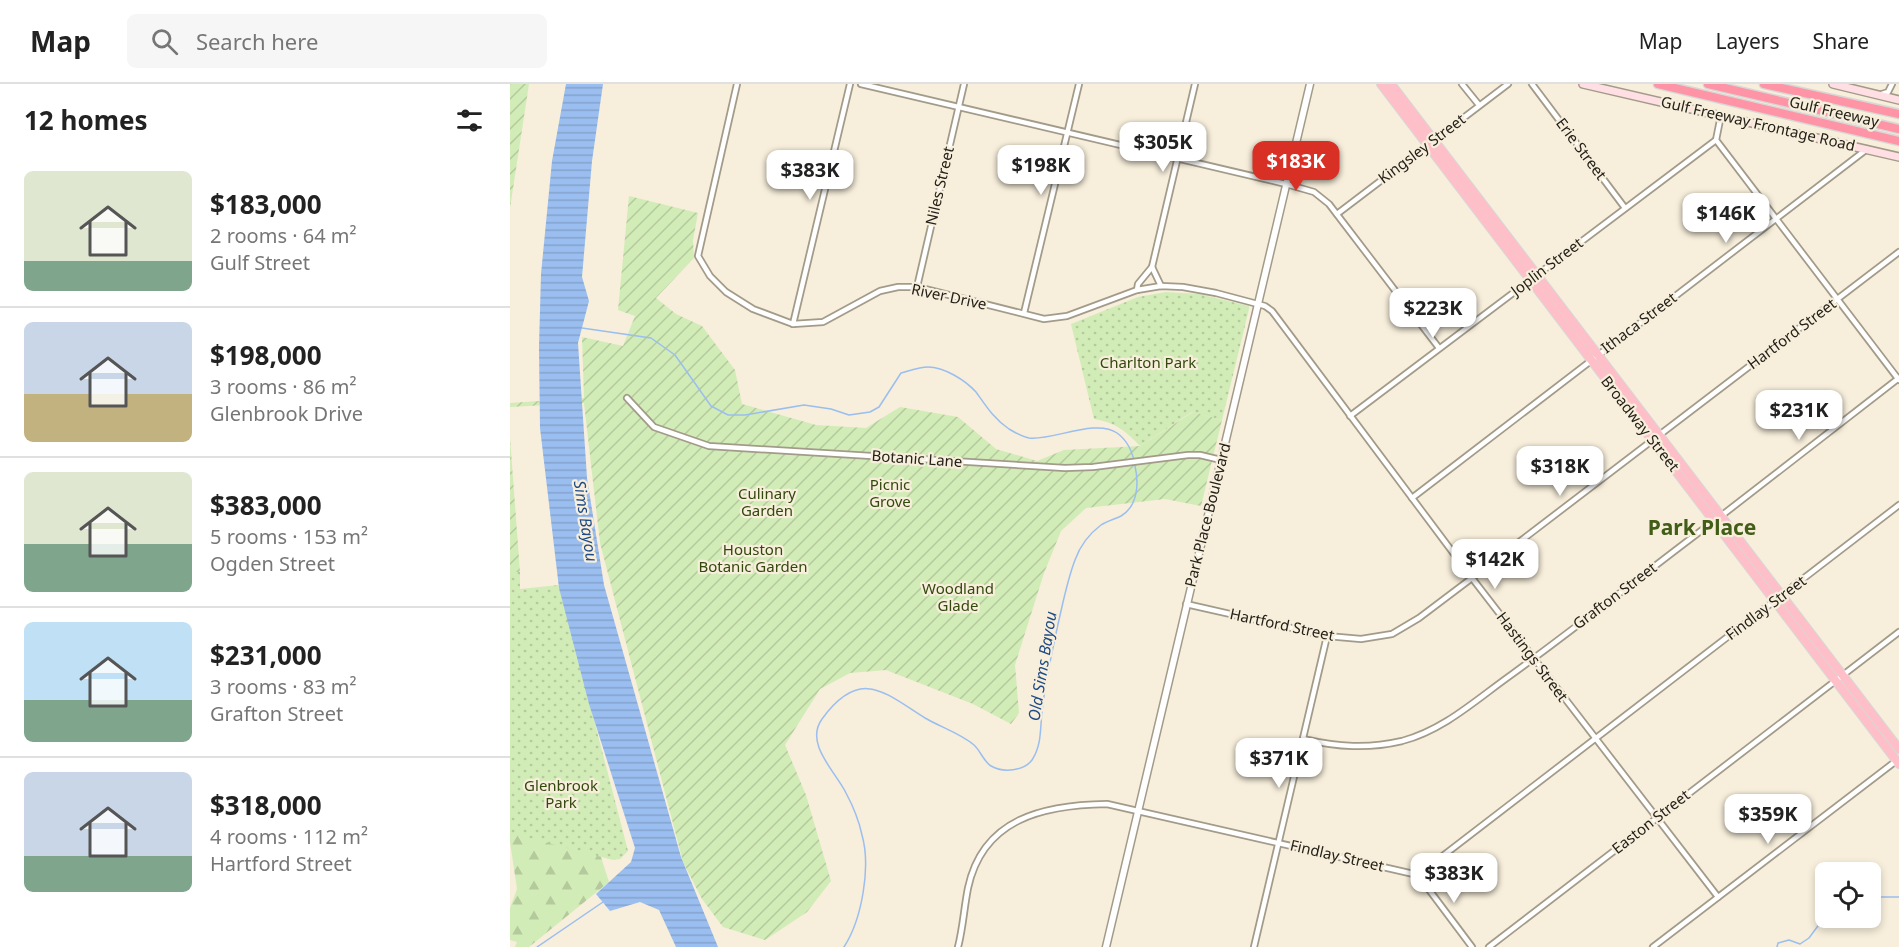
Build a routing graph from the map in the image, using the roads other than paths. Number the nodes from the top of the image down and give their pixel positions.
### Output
1 (737, 84) edge
2 (850, 84) edge
3 (861, 84) edge
4 (964, 84) edge
5 (1080, 84) edge
6 (1195, 84) edge
7 (1310, 84) edge
8 (1380, 84) edge
9 (1391, 84) edge
10 (1462, 84) edge
11 (1508, 84) edge
12 (1583, 84) edge
13 (1658, 84) edge
14 (1708, 84) edge
15 (1764, 84) edge
16 (1833, 84) edge
17 (1892, 84) edge
18 (1535, 86) edge
19 (1878, 95) junction
20 (1899, 100) edge
21 (1479, 105) junction
22 (959, 107) junction
23 (1899, 114) edge
24 (1722, 115) junction
25 (1899, 129) edge
26 (1068, 132) junction
27 (1435, 140) junction
28 (1716, 140) junction
29 (1899, 141) edge
30 (1427, 146) junction
31 (1867, 149) junction
32 (1899, 157) edge
33 (1177, 159) junction
34 (1286, 184) junction
35 (1472, 189) junction
36 (1465, 195) junction
37 (1625, 207) junction
38 (1337, 214) junction
39 (1777, 220) junction
40 (1899, 252) edge
41 (1152, 267) junction
42 (1537, 275) junction
43 (1529, 280) junction
44 (1161, 286) junction
45 (917, 287) junction
46 (1137, 290) junction
47 (1837, 299) junction
48 (1258, 304) junction
49 (1024, 314) junction
50 (793, 324) junction
51 (1439, 348) junction
52 (1598, 354) junction
53 (1590, 360) junction
54 (1899, 379) edge
55 (627, 398) dead end
56 (1350, 416) junction
57 (1656, 437) junction
58 (1221, 460) junction
59 (1412, 498) junction
60 (1899, 505) edge
61 (1717, 519) junction
62 (1472, 578) junction
63 (1778, 598) junction
64 (1186, 604) junction
65 (1899, 632) edge
66 (1327, 636) junction
67 (1534, 658) junction
68 (1842, 675) junction
69 (1835, 681) junction
70 (1303, 739) junction
71 (1595, 739) junction
72 (1899, 748) edge
73 (1898, 762) edge
74 (1138, 811) junction
75 (1657, 818) junction
76 (1278, 843) junction
77 (1418, 875) junction
78 (1718, 897) junction
79 (958, 947) edge
80 (1106, 947) edge
81 (1254, 947) edge
82 (1472, 947) edge
83 (1489, 947) edge
84 (1653, 947) edge

1 - 50 street, River Drive
2 - 50 street
3 - 22 street
4 - 22 street, Niles Street
5 - 26 street
6 - 33 street
7 - 34 street, Park Place Boulevard
8 - 30 main road, Broadway Street
9 - 27 main road, Broadway Street
10 - 21 street
11 - 21 street, Kingsley Street
12 - 24 main road, Gulf Freeway Frontage Road
13 - 29 highway, Gulf Freeway
14 - 25 highway, Gulf Freeway
15 - 23 highway, Gulf Freeway
16 - 19 main road
17 - 19 street
18 - 37 street, Erie Street
19 - 20 main road
21 - 27 street, Kingsley Street
22 - 26 street
22 - 45 street, Niles Street
24 - 28 street
24 - 31 main road, Gulf Freeway Frontage Road
26 - 33 street
26 - 49 street
27 - 30 street, Kingsley Street
27 - 35 main road, Broadway Street
28 - 37 street, Joplin Street
28 - 39 street
30 - 36 main road, Broadway Street
30 - 38 street, Kingsley Street
31 - 32 main road, Gulf Freeway Frontage Road
31 - 39 street, Ithaca Street
33 - 34 street
33 - 41 street
34 - 38 street
34 - 48 street, Park Place Boulevard
35 - 36 main road
35 - 42 main road, Broadway Street
36 - 43 main road, Broadway Street
37 - 42 street, Joplin Street
38 - 51 street
39 - 47 street
39 - 52 street, Ithaca Street
40 - 47 street, Hartford Street
41 - 44 street
41 - 46 street
42 - 43 street, Joplin Street
42 - 52 main road, Broadway Street
43 - 51 street, Joplin Street
43 - 53 main road, Broadway Street
44 - 46 street, River Drive
44 - 48 street, River Drive
45 - 49 street, River Drive
45 - 50 street, River Drive
46 - 49 street, River Drive
47 - 54 street
47 - 57 street, Hartford Street
48 - 56 street, Hastings Street
48 - 58 street, Park Place Boulevard
51 - 56 street, Joplin Street
52 - 53 street, Ithaca Street
52 - 57 main road, Broadway Street
53 - 57 main road, Broadway Street
53 - 59 street, Ithaca Street
54 - 61 street, Grafton Street
55 - 58 street, Botanic Lane
56 - 59 street, Hastings Street
57 - 61 main road, Broadway Street
57 - 62 street, Hartford Street
58 - 64 street, Park Place Boulevard
59 - 62 street, Hastings Street
60 - 63 street, Findlay Street
61 - 63 main road, Broadway Street
61 - 67 street, Grafton Street
62 - 66 street, Hartford Street
62 - 67 street, Hastings Street
63 - 68 main road, Broadway Street
63 - 69 main road, Broadway Street
63 - 71 street, Findlay Street
64 - 66 street, Hartford Street
64 - 74 street, Park Place Boulevard
65 - 68 street, Easton Street
66 - 70 street
67 - 70 street, Grafton Street
67 - 71 street, Hastings Street
68 - 69 street, Easton Street
68 - 72 main road, Broadway Street
69 - 73 main road, Broadway Street
69 - 75 street, Easton Street
70 - 76 street
71 - 75 street, Hastings Street
71 - 77 street, Findlay Street
73 - 78 street
74 - 76 street, Findlay Street
74 - 79 street, Findlay Street
74 - 80 street, Park Place Boulevard
75 - 78 street, Hastings Street
75 - 83 street, Easton Street
76 - 77 street, Findlay Street
76 - 81 street
77 - 82 street
78 - 84 street

